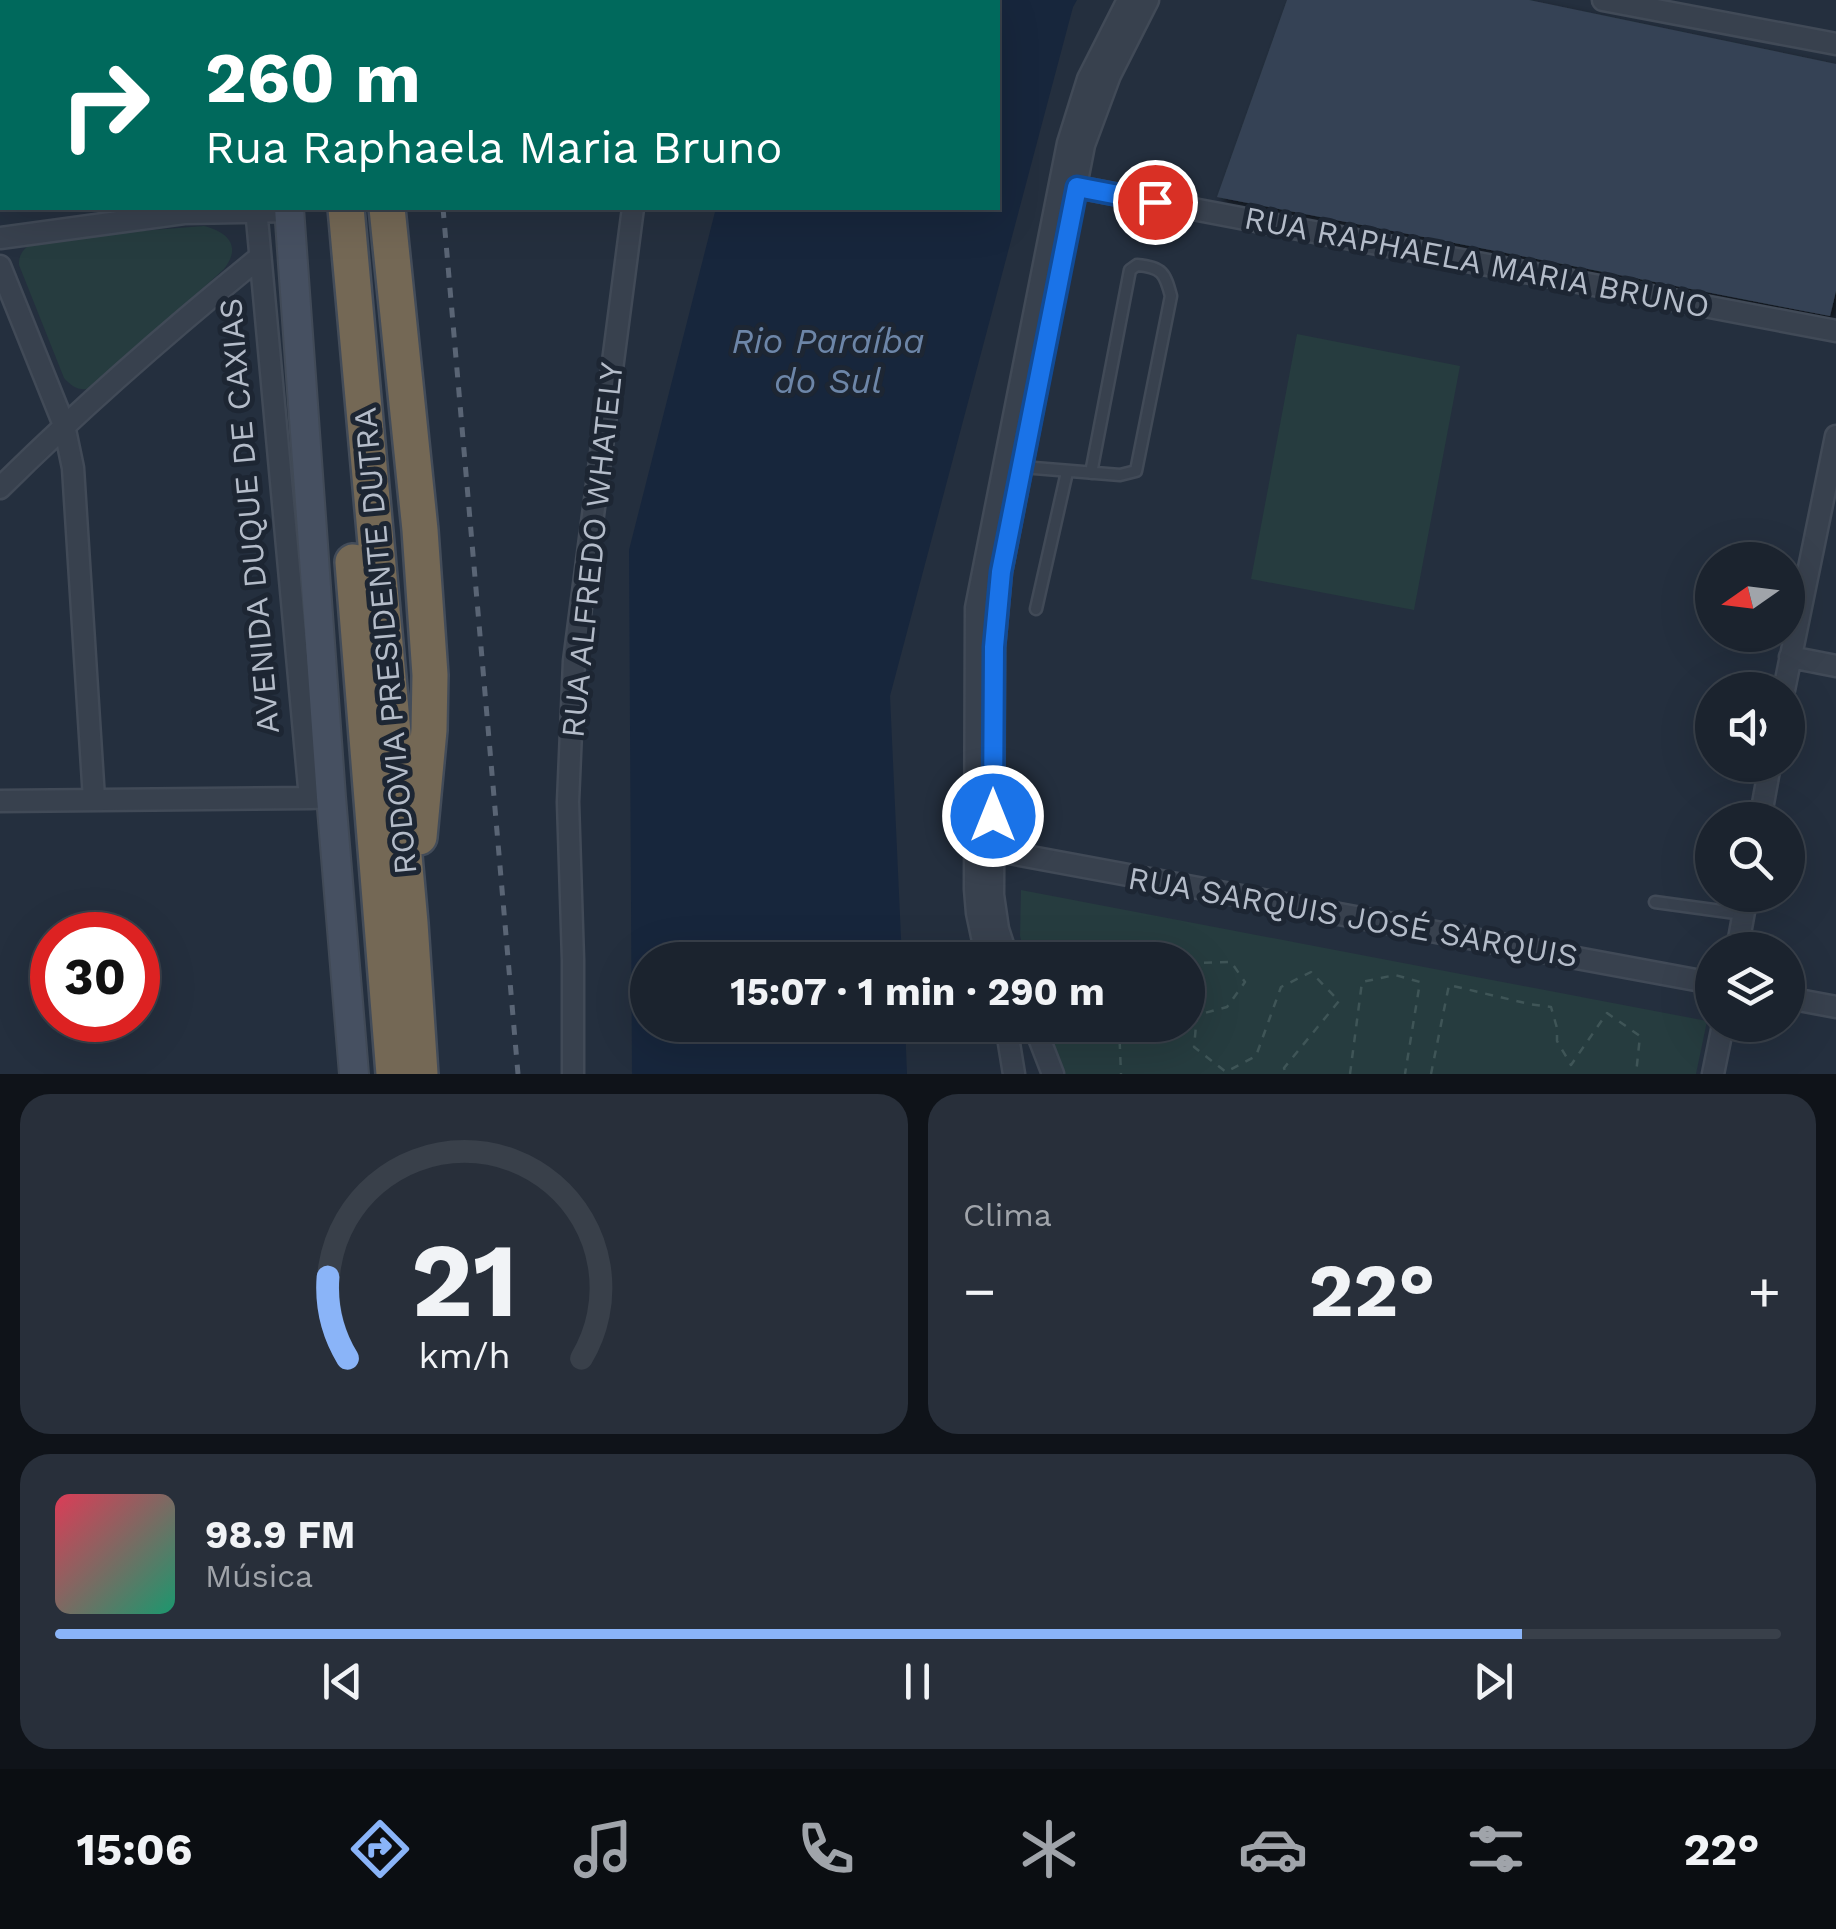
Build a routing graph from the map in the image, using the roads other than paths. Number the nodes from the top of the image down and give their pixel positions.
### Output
1 (1128, 0) edge
2 (1148, 0) edge
3 (1603, 0) edge
4 (1836, 44) edge
5 (1069, 183) junction
6 (256, 210) edge
7 (300, 210) edge
8 (300, 210) edge
9 (346, 210) edge
10 (387, 210) edge
11 (633, 210) edge
12 (0, 238) edge
13 (260, 258) junction
14 (0, 266) edge
15 (294, 282) junction
16 (263, 286) junction
17 (1836, 331) edge
18 (64, 426) junction
19 (1836, 436) edge
20 (1021, 467) junction
21 (1067, 472) junction
22 (1092, 473) junction
23 (0, 488) edge
24 (1036, 608) dead end
25 (1790, 657) junction
26 (1836, 666) edge
27 (1787, 672) edge
28 (321, 797) junction
29 (94, 799) junction
30 (0, 801) edge
31 (993, 850) junction
32 (1655, 902) dead end
33 (1695, 903) edge
34 (410, 923) junction
35 (984, 942) edge
36 (1002, 942) edge
37 (1695, 980) edge
38 (1805, 1002) edge
39 (1836, 1008) edge
40 (1009, 1042) edge
41 (1041, 1042) edge
42 (1720, 1042) edge
43 (354, 1074) edge
44 (394, 1074) edge
45 (420, 1074) edge
46 (573, 1074) edge
47 (1014, 1074) edge
48 (1053, 1074) edge
49 (1714, 1074) edge

1 - 5 street
2 - 5 street
3 - 4 street
5 - 17 street, RUA RAPHAELA MARIA BRUNO
5 - 20 street
5 - 35 street
6 - 12 street
6 - 13 street, AVENIDA DUQUE DE CAXIAS
7 - 15 street, AVENIDA DUQUE DE CAXIAS
8 - 44 highway, RODOVIA PRESIDENTE DUTRA
9 - 34 highway, RODOVIA PRESIDENTE DUTRA
10 - 34 highway
11 - 46 street, RUA ALFREDO WHATELY
13 - 16 street, AVENIDA DUQUE DE CAXIAS
13 - 18 street
14 - 18 street
15 - 16 street
15 - 28 street, AVENIDA DUQUE DE CAXIAS
16 - 28 street, AVENIDA DUQUE DE CAXIAS
18 - 23 street
18 - 29 street
19 - 25 street
20 - 21 lane
20 - 31 street
21 - 22 lane
21 - 24 lane
22 - 22 lane
25 - 26 street
25 - 27 street
28 - 29 street
28 - 43 street, AVENIDA DUQUE DE CAXIAS
29 - 30 street
31 - 36 street
31 - 37 street, RUA SARQUIS JOSÉ SARQUIS
32 - 33 lane
34 - 45 highway, RODOVIA PRESIDENTE DUTRA
38 - 39 street
40 - 47 street
41 - 48 street
42 - 49 street

